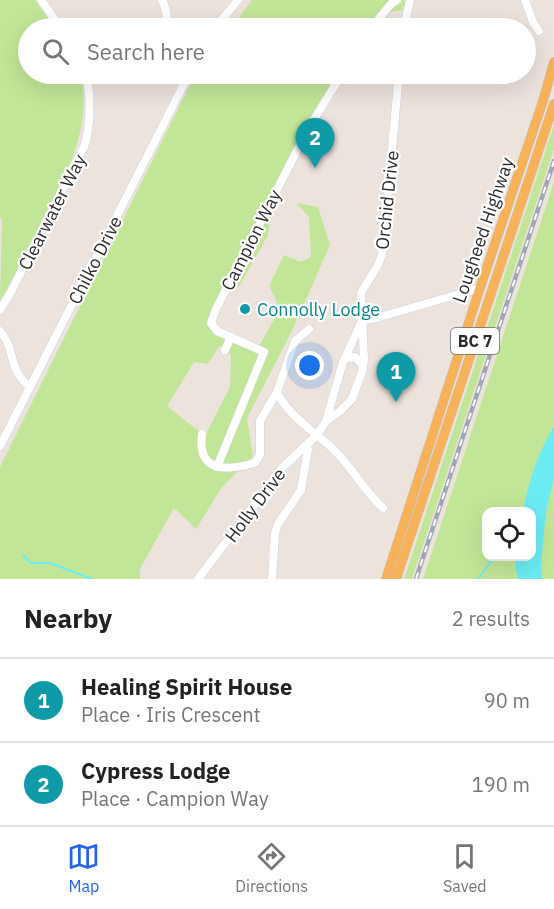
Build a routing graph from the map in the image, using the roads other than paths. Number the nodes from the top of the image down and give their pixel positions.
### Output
1 (41, 0) edge
2 (162, 0) edge
3 (238, 0) edge
4 (397, 0) edge
5 (410, 0) edge
6 (525, 0) edge
7 (54, 18) edge
8 (167, 18) edge
9 (223, 18) edge
10 (380, 18) edge
11 (406, 18) edge
12 (532, 18) edge
13 (536, 26) edge
14 (539, 31) dead end
15 (554, 62) edge
16 (87, 84) edge
17 (184, 84) edge
18 (336, 84) edge
19 (398, 84) edge
20 (554, 104) edge
21 (480, 288) junction
22 (0, 310) edge
23 (362, 320) junction
24 (309, 329) dead end
25 (0, 331) edge
26 (231, 337) junction
27 (225, 350) dead end
28 (343, 362) junction
29 (363, 365) junction
30 (30, 387) junction
31 (277, 392) junction
32 (331, 401) junction
33 (345, 406) junction
34 (326, 421) junction
35 (202, 434) dead end
36 (317, 435) junction
37 (0, 446) edge
38 (305, 446) junction
39 (217, 467) junction
40 (383, 508) dead end
41 (198, 579) edge
42 (272, 579) edge
43 (386, 579) edge
44 (396, 579) edge

1 - 7 street
2 - 8 street
3 - 9 street
4 - 10 street
5 - 11 street
6 - 12 street
13 - 14 street
15 - 21 main road, Lougheed Highway / BC 7
16 - 22 street, Clearwater Way
17 - 30 street, Chilko Drive
18 - 26 street, Campion Way
19 - 23 street, Orchid Drive
20 - 44 main road, Lougheed Highway / BC 7
21 - 23 street
21 - 43 main road, Lougheed Highway / BC 7
23 - 28 street
23 - 29 street, Orchid Drive
24 - 31 street
25 - 30 street
26 - 27 street
26 - 39 street, Campion Way
28 - 29 street
28 - 32 street
29 - 33 street, Orchid Drive
30 - 37 street, Chilko Drive
31 - 36 street
31 - 39 street
32 - 33 street
32 - 34 street
33 - 34 street
34 - 36 street, Holly Drive
35 - 39 street
36 - 38 street, Holly Drive
36 - 40 street
38 - 41 street, Holly Drive
38 - 42 street

